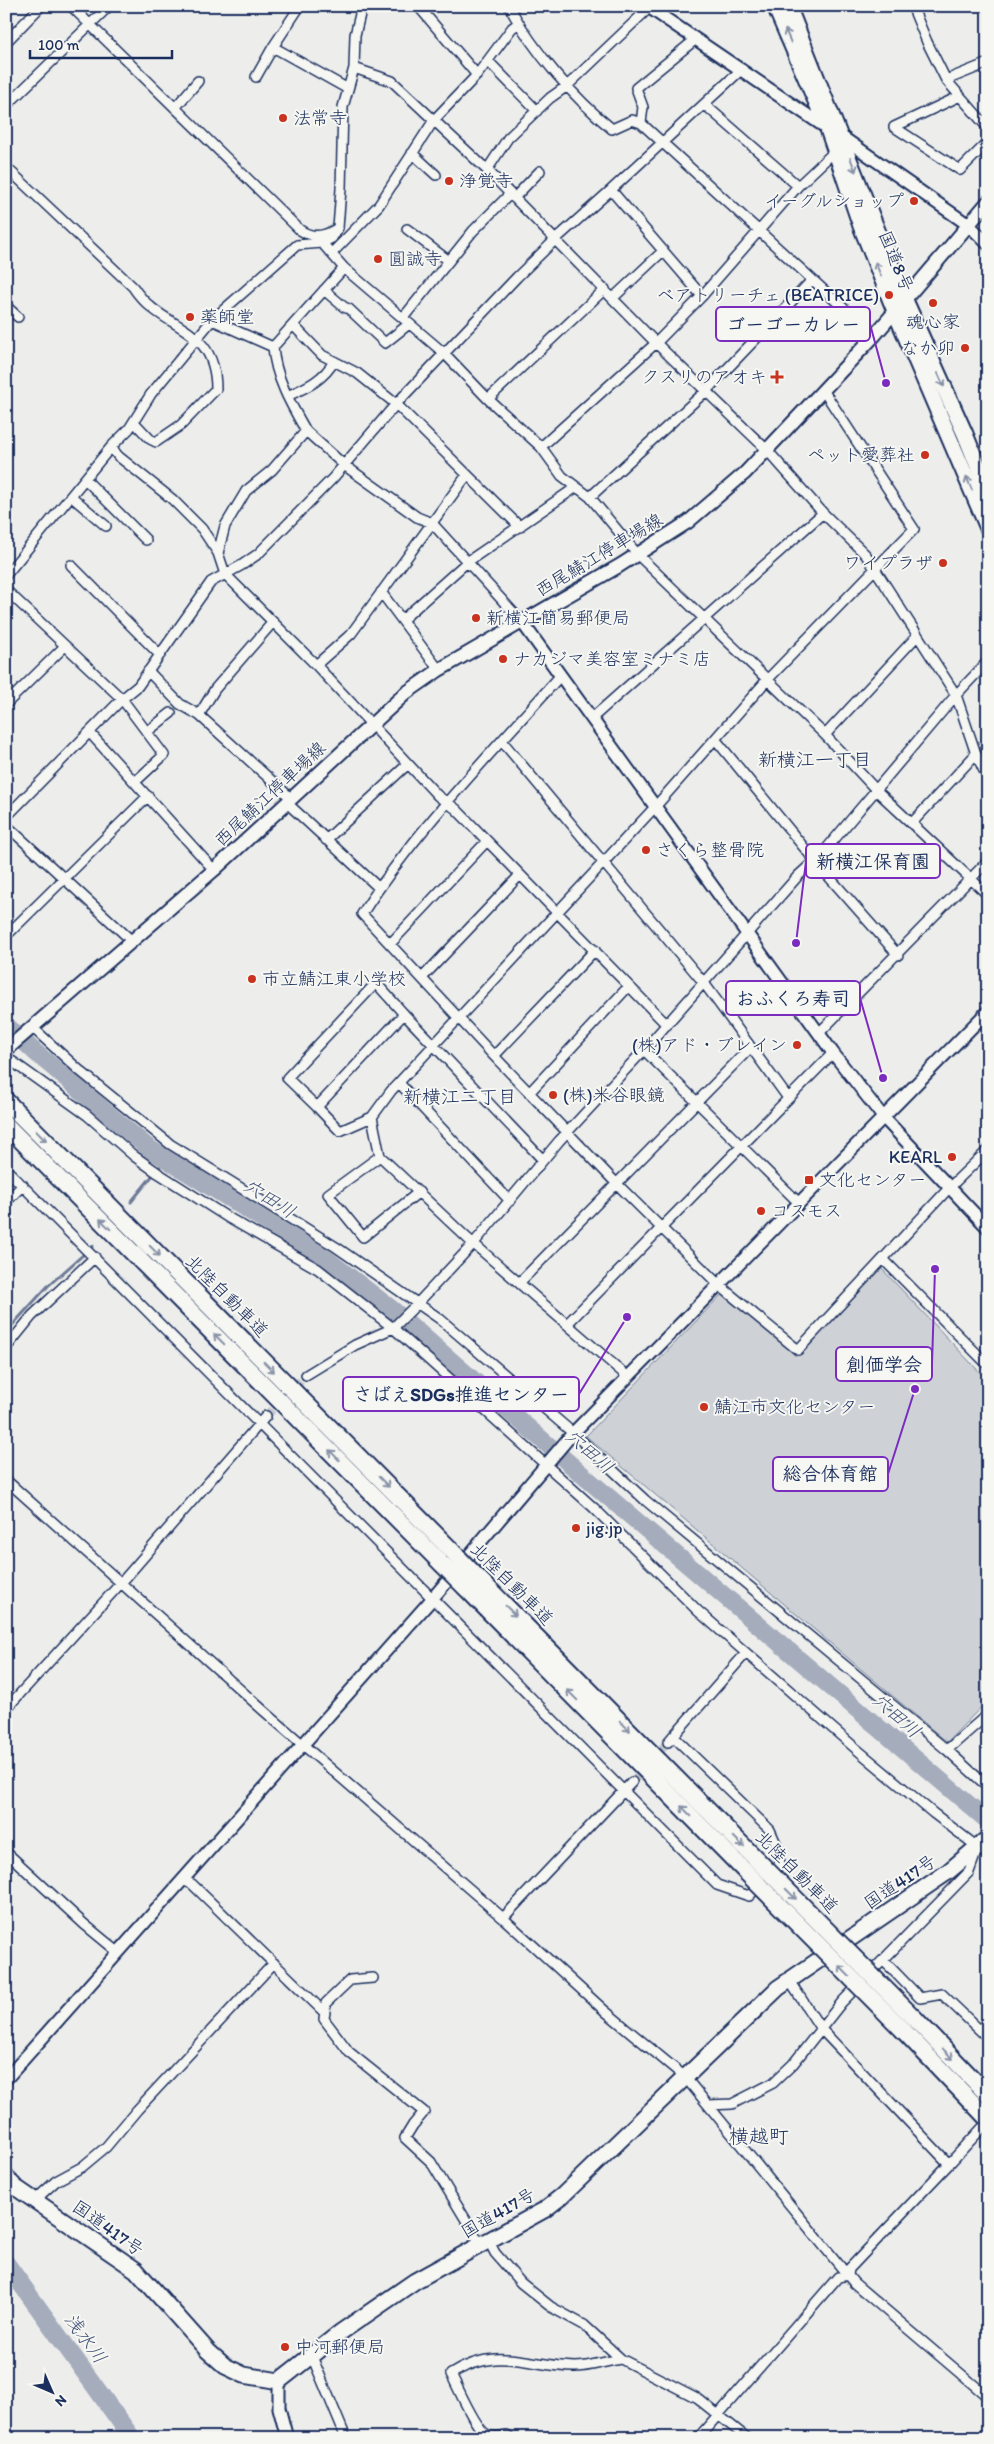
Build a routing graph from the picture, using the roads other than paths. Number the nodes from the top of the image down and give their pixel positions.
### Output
1 (41, 6) edge
2 (71, 6) edge
3 (109, 6) edge
4 (362, 6) edge
5 (418, 6) edge
6 (512, 6) edge
7 (775, 6) edge
8 (788, 6) edge
9 (912, 6) edge
10 (297, 7) edge
11 (648, 7) edge
12 (519, 23) junction
13 (90, 24) junction
14 (696, 39) junction
15 (6, 42) edge
16 (273, 47) junction
17 (488, 61) junction
18 (988, 63) edge
19 (354, 68) junction
20 (742, 69) junction
21 (477, 75) junction
22 (256, 77) dead end
23 (946, 80) junction
24 (198, 81) dead end
25 (567, 86) junction
26 (348, 89) junction
27 (958, 97) junction
28 (704, 104) junction
29 (6, 106) edge
30 (175, 108) junction
31 (537, 111) junction
32 (434, 120) junction
33 (641, 124) junction
34 (988, 128) edge
35 (828, 129) junction
36 (988, 142) edge
37 (663, 143) junction
38 (839, 144) junction
39 (412, 153) junction
40 (6, 167) edge
41 (487, 170) junction
42 (540, 171) dead end
43 (436, 175) dead end
44 (798, 186) junction
45 (611, 190) junction
46 (512, 196) junction
47 (988, 202) edge
48 (970, 226) junction
49 (338, 228) junction
50 (407, 228) dead end
51 (758, 229) junction
52 (556, 239) junction
53 (322, 243) junction
54 (988, 244) edge
55 (663, 251) junction
56 (332, 253) junction
57 (449, 261) junction
58 (344, 268) junction
59 (812, 280) junction
60 (605, 289) junction
61 (324, 290) junction
62 (702, 296) junction
63 (613, 298) junction
64 (904, 298) junction
65 (6, 306) edge
66 (895, 311) junction
67 (18, 317) dead end
68 (212, 320) junction
69 (406, 321) junction
70 (293, 325) junction
71 (874, 336) junction
72 (196, 337) junction
73 (656, 343) junction
74 (273, 347) junction
75 (444, 353) junction
76 (334, 361) junction
77 (706, 390) junction
78 (824, 390) junction
79 (287, 396) junction
80 (488, 399) junction
81 (396, 404) junction
82 (134, 422) junction
83 (306, 431) junction
84 (111, 447) junction
85 (541, 447) junction
86 (767, 450) junction
87 (344, 465) junction
88 (467, 475) junction
89 (86, 480) junction
90 (575, 488) junction
91 (988, 491) edge
92 (72, 497) junction
93 (590, 497) junction
94 (824, 513) junction
95 (432, 522) junction
96 (106, 526) dead end
97 (520, 527) junction
98 (988, 528) edge
99 (146, 540) dead end
100 (218, 553) junction
101 (638, 555) junction
102 (466, 562) junction
103 (71, 565) dead end
104 (875, 568) junction
105 (224, 574) junction
106 (6, 575) edge
107 (6, 590) edge
108 (381, 592) junction
109 (706, 619) junction
110 (402, 620) junction
111 (272, 622) junction
112 (522, 622) junction
113 (917, 636) junction
114 (65, 646) junction
115 (160, 654) junction
116 (988, 661) edge
117 (316, 665) junction
118 (439, 670) junction
119 (148, 671) junction
120 (560, 676) junction
121 (767, 680) junction
122 (956, 695) junction
123 (122, 699) junction
124 (6, 704) edge
125 (170, 713) dead end
126 (199, 715) junction
127 (591, 719) junction
128 (371, 724) junction
129 (148, 731) junction
130 (90, 733) junction
131 (825, 735) junction
132 (716, 740) junction
133 (502, 741) junction
134 (976, 754) junction
135 (408, 764) junction
136 (988, 779) edge
137 (135, 782) junction
138 (877, 790) junction
139 (148, 796) junction
140 (289, 801) junction
141 (447, 802) junction
142 (655, 807) junction
143 (6, 817) edge
144 (912, 823) junction
145 (6, 824) edge
146 (326, 840) junction
147 (487, 841) junction
148 (815, 860) junction
149 (988, 861) edge
150 (604, 862) junction
151 (214, 870) junction
152 (520, 875) junction
153 (64, 879) junction
154 (971, 879) junction
155 (379, 888) junction
156 (988, 895) edge
157 (558, 911) junction
158 (748, 934) junction
159 (6, 936) edge
160 (133, 942) junction
161 (391, 943) junction
162 (595, 950) junction
163 (898, 955) junction
164 (422, 978) junction
165 (704, 983) junction
166 (629, 986) junction
167 (988, 1011) edge
168 (404, 1014) junction
169 (460, 1018) junction
170 (667, 1025) junction
171 (31, 1029) junction
172 (819, 1033) junction
173 (435, 1046) junction
174 (750, 1048) junction
175 (644, 1050) junction
176 (8, 1051) edge
177 (833, 1053) junction
178 (494, 1056) junction
179 (399, 1083) junction
180 (529, 1093) junction
181 (788, 1098) junction
182 (6, 1101) edge
183 (698, 1102) junction
184 (317, 1107) junction
185 (372, 1117) junction
186 (883, 1117) junction
187 (6, 1125) edge
188 (568, 1134) junction
189 (741, 1146) junction
190 (988, 1150) edge
191 (380, 1156) junction
192 (543, 1160) junction
193 (6, 1169) edge
194 (617, 1184) junction
195 (22, 1186) junction
196 (950, 1187) junction
197 (419, 1192) junction
198 (510, 1201) junction
199 (6, 1202) edge
200 (798, 1202) junction
201 (661, 1228) junction
202 (988, 1228) edge
203 (474, 1243) junction
204 (95, 1257) junction
205 (884, 1260) junction
206 (520, 1282) junction
207 (719, 1285) junction
208 (415, 1306) junction
209 (567, 1324) junction
210 (394, 1327) junction
211 (6, 1348) edge
212 (988, 1364) edge
213 (306, 1375) tunnel mouth
214 (628, 1377) junction
215 (266, 1416) tunnel mouth
216 (260, 1425) junction
217 (573, 1433) junction
218 (545, 1466) junction
219 (6, 1480) edge
220 (447, 1557) junction
221 (121, 1583) junction
222 (432, 1599) junction
223 (746, 1653) junction
224 (6, 1709) edge
225 (988, 1714) edge
226 (304, 1744) junction
227 (947, 1750) junction
228 (632, 1782) tunnel mouth
229 (988, 1787) edge
230 (623, 1792) junction
231 (985, 1847) edge
232 (6, 1852) edge
233 (182, 1880) junction
234 (503, 1918) junction
235 (118, 1952) junction
236 (882, 1960) junction
237 (274, 1963) junction
238 (373, 1978) dead end
239 (789, 1980) junction
240 (325, 2012) junction
241 (909, 2025) junction
242 (821, 2029) junction
243 (988, 2038) edge
244 (685, 2077) junction
245 (6, 2079) edge
246 (988, 2096) edge
247 (708, 2105) junction
248 (986, 2124) edge
249 (950, 2164) junction
250 (6, 2177) edge
251 (35, 2200) junction
252 (485, 2243) junction
253 (848, 2275) junction
254 (311, 2354) junction
255 (621, 2359) junction
256 (279, 2381) junction
257 (988, 2397) edge
258 (719, 2414) junction
259 (287, 2438) edge
260 (346, 2438) edge
261 (510, 2438) edge
262 (698, 2438) edge
263 (747, 2438) edge

1 - 15 street
2 - 13 street
3 - 13 street
4 - 19 street
5 - 21 street
6 - 12 street
35 -> 7 highway, 国道8号
8 - 38 highway, 国道8号
9 - 23 street
10 - 16 street
11 - 14 street
11 - 25 street
12 - 17 street
12 - 25 street
13 - 29 street
13 - 30 street
14 - 20 street
14 - 33 street
16 - 22 street
16 - 26 street
17 - 21 street
17 - 31 street
18 - 23 street
19 - 26 street
19 - 32 street
20 - 28 street
20 - 35 street
21 - 32 street
23 - 27 street
24 - 30 street
25 - 31 street
25 - 33 street
26 - 49 street
27 - 34 street
27 - 36 street
28 - 37 street
28 - 44 street
30 - 49 street
31 - 41 street
32 - 39 street
32 - 41 street
33 - 37 street
35 - 38 highway, 国道8号
37 - 45 street
37 - 51 street
38 - 44 street
38 - 48 street
38 -> 64 highway, 国道8号
66 -> 38 highway, 国道8号
39 - 43 street
39 - 56 street
40 - 72 street
41 - 46 street
42 - 46 street
44 - 51 street
45 - 52 street
45 - 55 street
46 - 52 street
46 - 57 street
47 - 48 main road, 西尾鯖江停車場線
48 - 54 street
48 - 64 main road, 西尾鯖江停車場線
49 - 53 street
50 - 57 street
51 - 59 street
51 - 62 street
52 - 60 street
52 - 75 street
53 - 56 street
53 - 68 street
55 - 62 street
55 - 63 street
56 - 58 street
57 - 69 street
58 - 61 street
58 - 69 street
59 - 71 street
59 - 77 street
60 - 63 street
60 - 80 street
61 - 69 street
61 - 70 street
62 - 73 street
63 - 73 street
64 - 66 main road, 西尾鯖江停車場線
64 -> 91 highway, 国道8号
65 - 67 street
66 - 71 main road, 西尾鯖江停車場線
98 -> 66 highway, 国道8号
68 - 72 street
68 - 74 street
69 - 75 street
70 - 74 street
70 - 76 street
71 - 78 main road, 西尾鯖江停車場線
72 - 82 street
72 - 82 street
73 - 77 street
73 - 85 street
74 - 79 street
75 - 80 street
75 - 81 street
76 - 79 street
76 - 81 street
77 - 86 street
77 - 93 street
78 - 86 main road, 西尾鯖江停車場線
78 - 104 street
79 - 83 street
80 - 85 street
81 - 87 street
81 - 88 street
82 - 84 street
83 - 87 street
83 - 100 street
84 - 89 street
84 - 100 street
85 - 90 street
86 - 94 street
86 - 101 main road, 西尾鯖江停車場線
87 - 95 street
87 - 105 street
88 - 95 street
88 - 97 street
89 - 92 street
89 - 99 street
90 - 93 street
90 - 97 street
92 - 96 street
92 - 106 street
93 - 101 street
94 - 104 street
94 - 109 street
95 - 102 street
95 - 108 street
97 - 102 street
100 - 105 street
101 - 109 street
101 - 112 main road, 西尾鯖江停車場線
102 - 110 street
102 - 112 street
103 - 115 street
104 - 113 street
104 - 121 street
105 - 111 street
105 - 115 street
107 - 114 street
108 - 110 street
108 - 117 street
109 - 121 street
109 - 127 street
110 - 118 street
111 - 117 street
111 - 126 street
112 - 118 main road, 西尾鯖江停車場線
112 - 120 street
113 - 122 street
113 - 131 street
114 - 123 street
114 - 124 street
115 - 119 street
116 - 122 street
117 - 128 street
118 - 128 main road, 西尾鯖江停車場線
119 - 123 street
119 - 126 street
120 - 127 street
120 - 133 street
121 - 131 street
121 - 132 street
122 - 134 street
122 - 138 street
123 - 129 street
123 - 130 street
125 - 129 street
126 - 140 street
127 - 142 street
128 - 135 street
128 - 140 main road, 西尾鯖江停車場線
129 - 137 street
130 - 137 street
130 - 143 street
131 - 138 street
132 - 142 street
132 - 148 street
133 - 141 street
133 - 150 street
134 - 136 street
134 - 144 street
135 - 141 street
135 - 146 street
137 - 139 street
138 - 144 street
138 - 148 street
139 - 151 street
139 - 153 street
140 - 146 street
140 - 151 main road, 西尾鯖江停車場線
141 - 147 street
141 - 155 street
142 - 150 street
142 - 158 street
144 - 154 street
145 - 153 street
146 - 155 street
147 - 152 street
147 - 161 street
148 - 158 street
148 - 163 street
149 - 154 street
150 - 157 street
150 - 165 street
151 - 160 main road, 西尾鯖江停車場線
152 - 157 street
152 - 164 street
153 - 159 street
153 - 160 street
154 - 156 street
154 - 163 street
155 - 161 street
157 - 162 street
157 - 169 street
158 - 165 street
158 - 172 street
160 - 171 main road, 西尾鯖江停車場線
161 - 164 street
162 - 166 street
162 - 178 street
163 - 172 street
164 - 169 street
165 - 170 street
165 - 174 street
166 - 170 street
166 - 180 street
167 - 186 street
168 - 173 street
168 - 184 street
168 - 184 street
169 - 173 street
169 - 178 street
170 - 175 street
171 - 176 main road, 西尾鯖江停車場線
171 - 208 street
172 - 177 street
173 - 179 street
173 - 192 street
174 - 181 street
174 - 183 street
175 - 183 street
175 - 188 street
176 - 210 street
177 - 181 street
177 - 186 street
178 - 180 street
179 - 185 street
179 - 198 street
180 - 188 street
181 - 189 street
182 -> 220 highway, 北陸自動車道
183 - 189 street
183 - 194 street
184 - 185 street
185 - 191 street
186 - 196 street
186 - 200 street
220 -> 187 highway, 北陸自動車道
188 - 192 street
188 - 194 street
189 - 200 street
189 - 201 street
190 - 196 street
191 - 197 street
191 - 197 street
192 - 198 street
193 - 195 street
194 - 201 street
194 - 206 street
195 - 199 street
195 - 204 street
196 - 202 street
196 - 205 street
197 - 203 street
198 - 203 street
200 - 207 street
201 - 207 street
201 - 209 street
203 - 206 street
203 - 208 street
204 - 211 street
204 - 216 street
205 - 207 street
205 - 212 street
206 - 209 street
207 - 214 street
208 - 210 street
208 - 217 street
209 - 214 street
210 - 213 street
210 - 218 street
214 - 217 street
215 - 216 street
216 - 221 street
216 - 222 street
217 - 218 street
217 - 227 street
218 - 222 street
218 - 223 street
219 - 221 street
220 - 241 highway, 北陸自動車道, bridge
221 - 224 street
221 - 226 street
222 - 226 street
222 - 230 street
223 - 230 street
223 - 231 street
225 - 227 street
226 - 233 street
226 - 234 street
227 - 229 street
228 - 230 street
230 - 234 street
231 - 236 street
231 - 239 highway, 国道417号
232 - 235 street
233 - 235 street
233 - 237 street
234 - 244 street
235 - 245 street
236 - 242 street
236 - 243 street
237 - 240 street
237 - 251 street
238 - 240 street
239 - 242 street
239 - 244 highway, 国道417号
240 - 252 street
241 -> 246 highway, 北陸自動車道
241 - 248 highway, 北陸自動車道
242 - 247 street
242 - 249 street
244 - 247 street
244 - 252 highway, 国道417号
247 - 253 street
248 - 249 street
249 - 253 street
250 - 251 highway, 国道417号
251 - 256 highway, 国道417号
252 - 254 highway, 国道417号
252 - 255 street
253 - 257 street
253 - 258 street
254 - 256 highway, 国道417号
254 - 260 street
255 - 258 street
255 - 261 street
256 - 259 street
258 - 262 street
258 - 263 street

